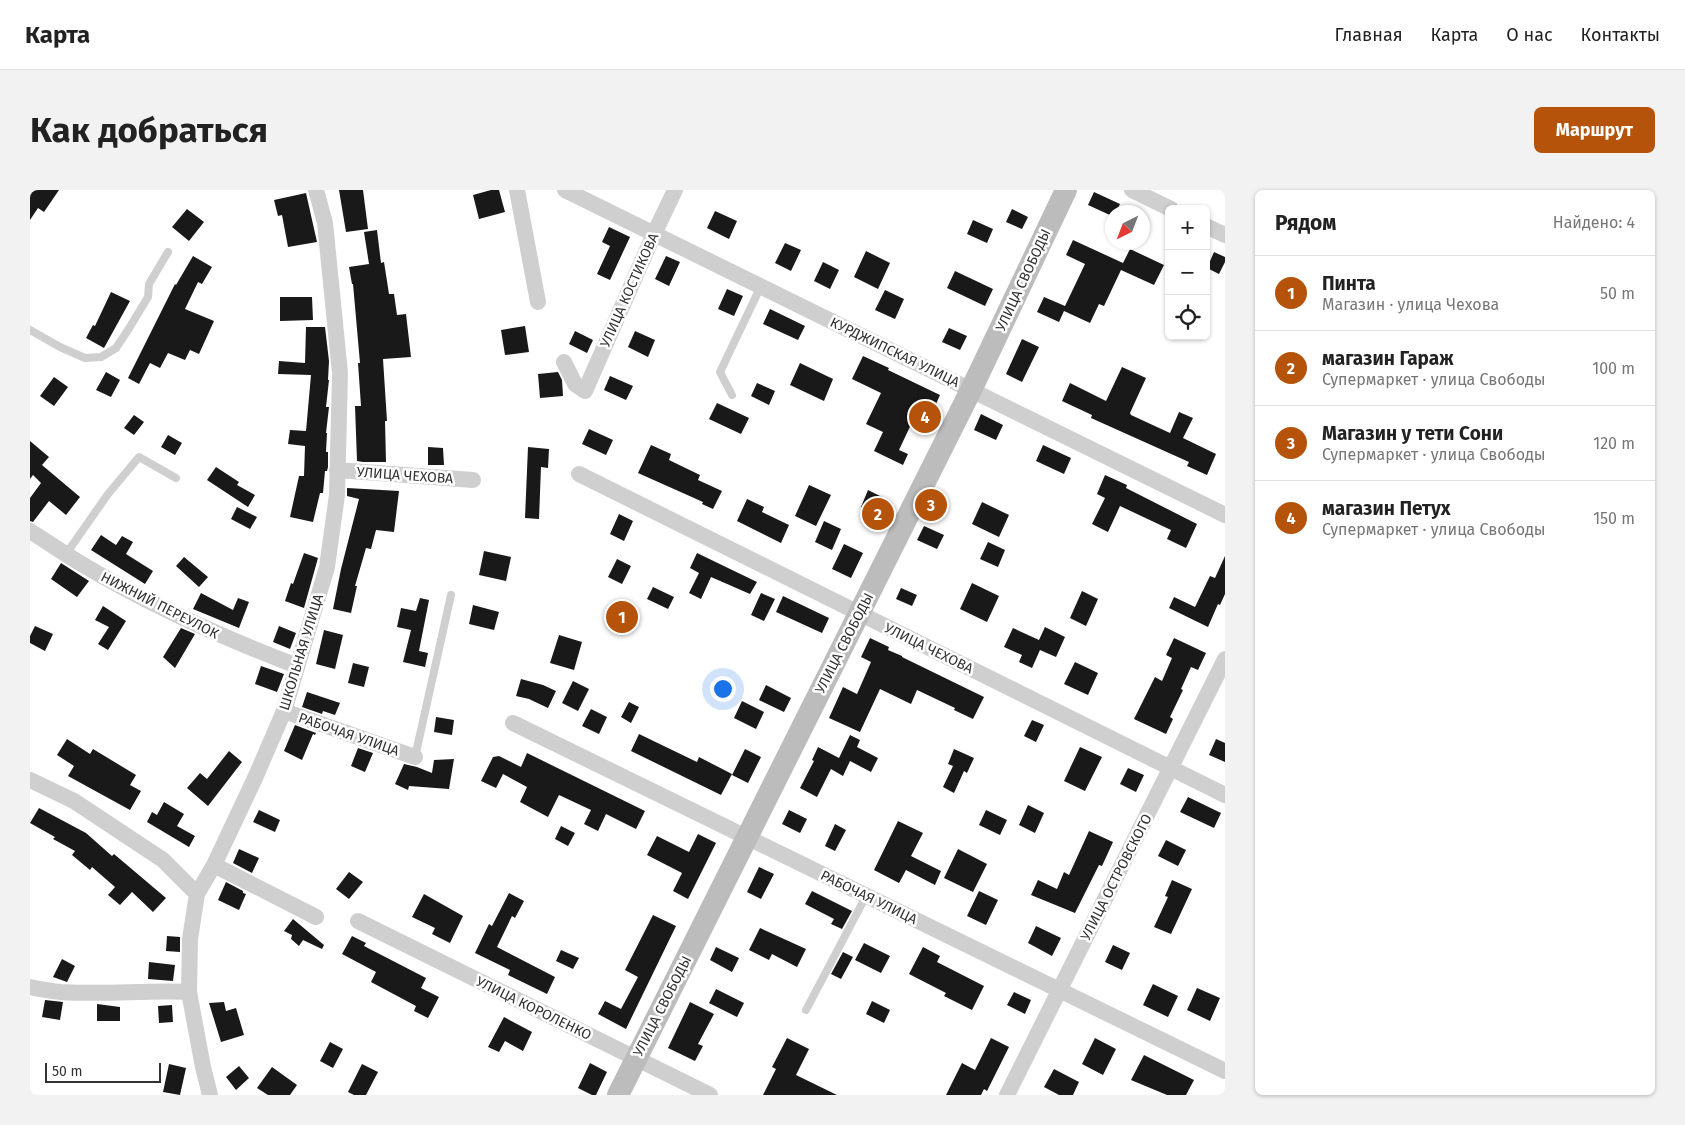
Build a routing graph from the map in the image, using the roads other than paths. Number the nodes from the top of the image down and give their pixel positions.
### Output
1 (316, 190) edge
2 (517, 190) edge
3 (565, 190) edge
4 (675, 190) edge
5 (1066, 190) edge
6 (1132, 190) edge
7 (1165, 206) edge
8 (1210, 228) edge
9 (654, 234) junction
10 (1225, 235) edge
11 (168, 252) dead end
12 (761, 286) junction
13 (538, 302) dead end
14 (30, 330) edge
15 (564, 362) dead end
16 (971, 390) junction
17 (732, 395) dead end
18 (337, 470) junction
19 (579, 474) dead end
20 (176, 478) dead end
21 (473, 480) dead end
22 (1225, 515) edge
23 (30, 531) edge
24 (66, 554) junction
25 (451, 595) dead end
26 (859, 613) junction
27 (1225, 659) edge
28 (297, 666) junction
29 (284, 711) junction
30 (513, 724) dead end
31 (415, 756) joint
32 (1170, 768) junction
33 (30, 780) edge
34 (1225, 795) edge
35 (746, 838) junction
36 (214, 865) junction
37 (197, 894) junction
38 (866, 896) junction
39 (316, 917) dead end
40 (358, 920) dead end
41 (30, 987) edge
42 (1060, 990) junction
43 (189, 992) junction
44 (806, 1010) dead end
45 (636, 1058) junction
46 (1225, 1071) edge
47 (210, 1095) edge
48 (618, 1095) edge
49 (710, 1095) edge
50 (1007, 1095) edge

1 - 18 street, ШКОЛЬНАЯ УЛИЦА
2 - 13 street
3 - 9 street, КУРДЖИПСКАЯ УЛИЦА
4 - 9 street, УЛИЦА КОСТИКОВА
5 - 16 street, УЛИЦА СВОБОДЫ
6 - 7 street
8 - 10 street
9 - 12 street, КУРДЖИПСКАЯ УЛИЦА
9 - 15 street, УЛИЦА КОСТИКОВА
11 - 14 lane
12 - 16 street, КУРДЖИПСКАЯ УЛИЦА
12 - 17 lane
16 - 22 street, КУРДЖИПСКАЯ УЛИЦА
16 - 26 street, УЛИЦА СВОБОДЫ
18 - 21 street, УЛИЦА ЧЕХОВА
18 - 28 street, ШКОЛЬНАЯ УЛИЦА
19 - 26 street, УЛИЦА ЧЕХОВА
20 - 24 lane
23 - 24 street, НИЖНИЙ ПЕРЕУЛОК
24 - 28 street, НИЖНИЙ ПЕРЕУЛОК
25 - 31 lane
26 - 32 street, УЛИЦА ЧЕХОВА
26 - 35 street, УЛИЦА СВОБОДЫ
27 - 32 street, УЛИЦА ОСТРОВСКОГО
28 - 29 street, ШКОЛЬНАЯ УЛИЦА
29 - 31 street, РАБОЧАЯ УЛИЦА
29 - 36 street, ШКОЛЬНАЯ УЛИЦА
30 - 35 street, РАБОЧАЯ УЛИЦА
32 - 34 street, УЛИЦА ЧЕХОВА
32 - 42 street, УЛИЦА ОСТРОВСКОГО
33 - 37 street
35 - 38 street, РАБОЧАЯ УЛИЦА
35 - 45 street, УЛИЦА СВОБОДЫ
36 - 37 street, ШКОЛЬНАЯ УЛИЦА
36 - 39 street
37 - 43 street, ШКОЛЬНАЯ УЛИЦА
38 - 42 street, РАБОЧАЯ УЛИЦА
38 - 44 lane
40 - 45 street, УЛИЦА КОРОЛЕНКО
41 - 43 street
42 - 46 street, РАБОЧАЯ УЛИЦА
42 - 50 street, УЛИЦА ОСТРОВСКОГО
43 - 47 street, ШКОЛЬНАЯ УЛИЦА
45 - 48 street, УЛИЦА СВОБОДЫ
45 - 49 street, УЛИЦА КОРОЛЕНКО

